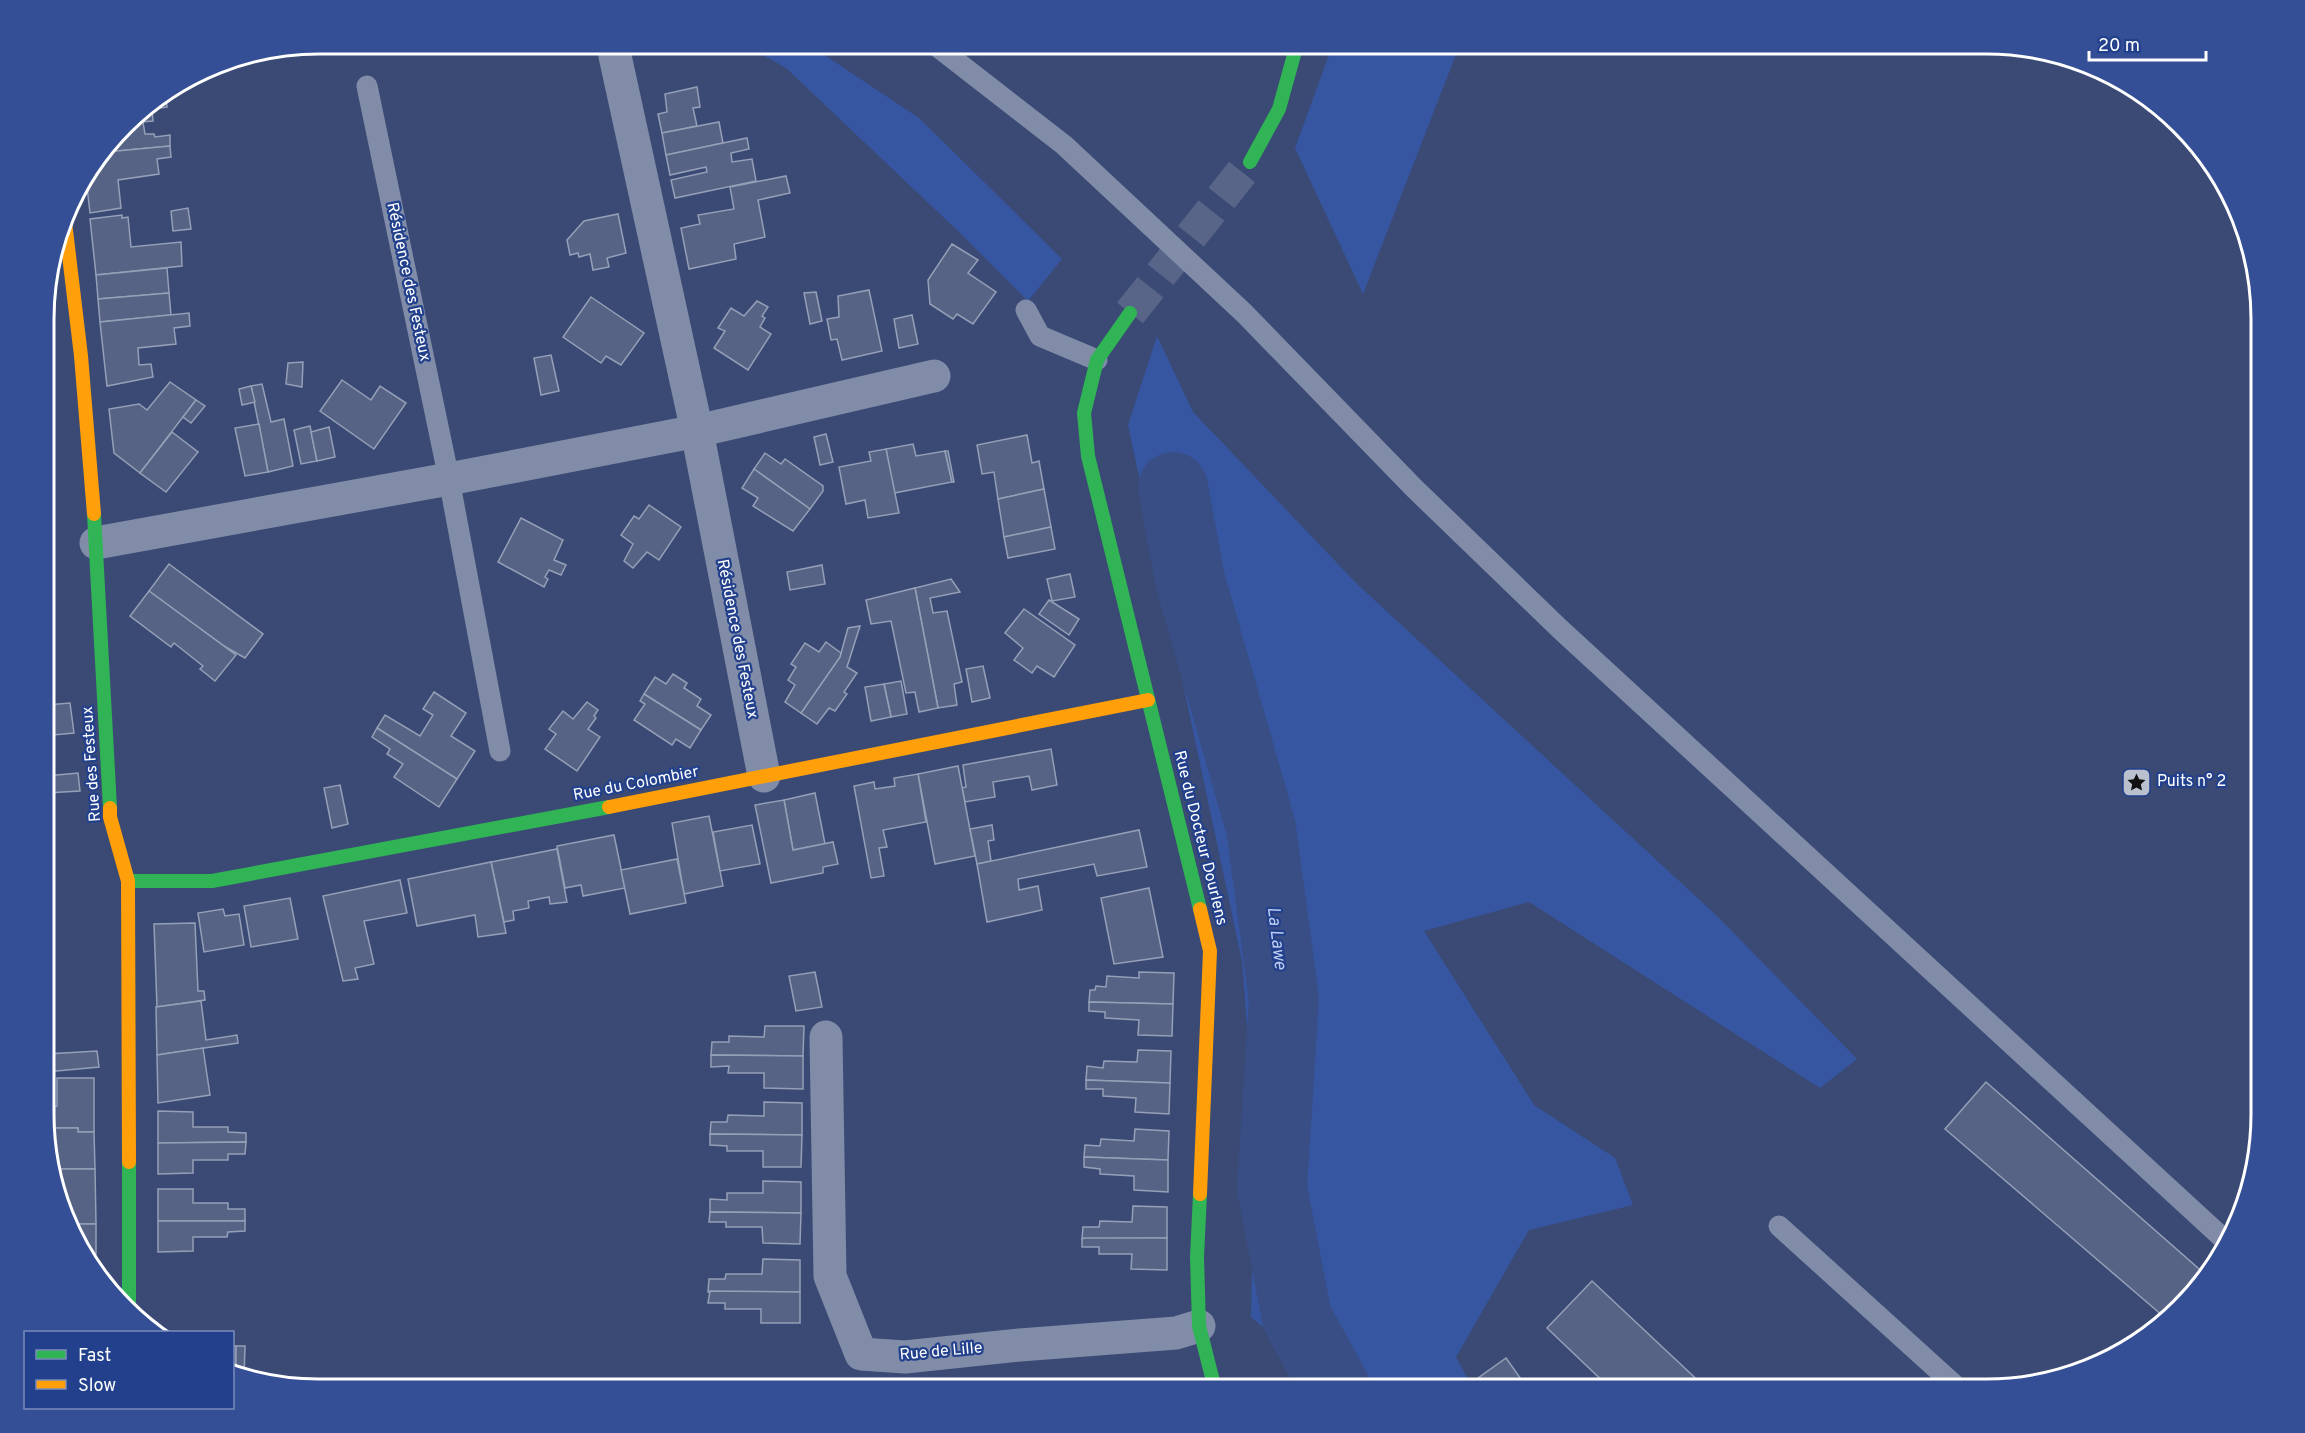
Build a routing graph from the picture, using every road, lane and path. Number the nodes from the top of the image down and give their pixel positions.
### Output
1 (947, 54) edge
2 (1294, 54) edge
3 (615, 56) dead end
4 (368, 86) dead end
5 (1250, 162) tunnel mouth
6 (66, 240) edge
7 (1026, 310) dead end
8 (1130, 313) tunnel mouth
9 (1097, 360) junction
10 (934, 376) dead end
11 (697, 430) junction
12 (449, 479) junction
13 (96, 543) junction
14 (1148, 700) junction
15 (500, 751) dead end
16 (764, 776) junction
17 (128, 881) junction
18 (826, 1037) dead end
19 (1779, 1226) dead end
20 (2221, 1236) edge
21 (129, 1298) edge
22 (1199, 1326) junction
23 (1212, 1379) edge
24 (1948, 1379) edge

1 - 20 lane
2 - 5 street
3 - 11 street, Résidence des Festeux
4 - 12 lane, Résidence des Festeux
6 - 13 street, Rue des Festeux
7 - 9 lane
8 - 9 street, Rue du Docteur Dourlens
9 - 14 street, Rue du Docteur Dourlens
10 - 11 street
11 - 12 street
11 - 16 street, Résidence des Festeux
12 - 13 street
12 - 15 lane, Résidence des Festeux
13 - 17 street, Rue des Festeux
14 - 16 street, Rue du Colombier
14 - 22 street, Rue du Docteur Dourlens
16 - 17 street, Rue du Colombier
17 - 21 street, Rue des Festeux
18 - 22 street, Rue de Lille
19 - 24 lane
22 - 23 street, Rue du Docteur Dourlens

